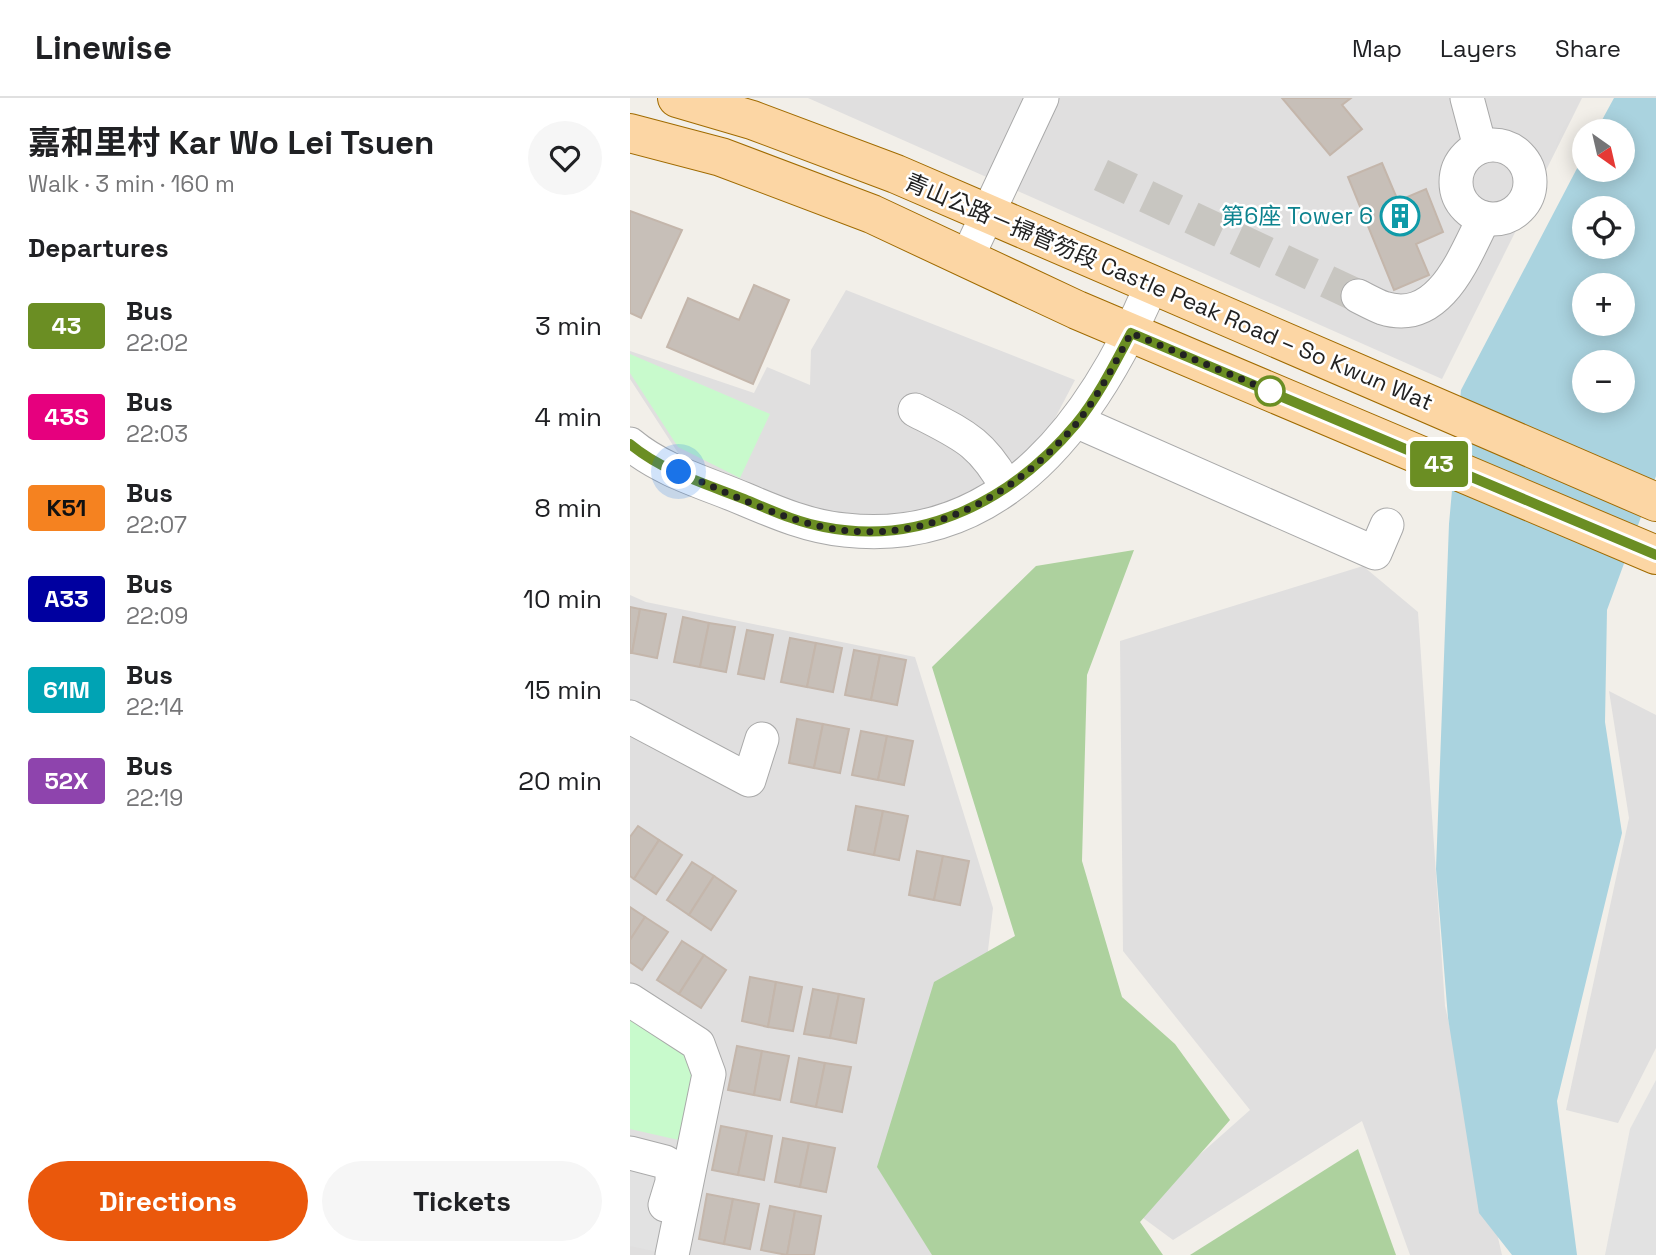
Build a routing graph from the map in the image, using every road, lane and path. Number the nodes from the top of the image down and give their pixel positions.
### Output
1 (677, 98) edge
2 (1042, 98) edge
3 (1467, 98) edge
4 (630, 133) edge
5 (1479, 147) junction
6 (989, 213) junction
7 (1484, 218) junction
8 (965, 260) junction
9 (1152, 284) junction
10 (1358, 296) tunnel mouth
11 (1131, 333) junction
12 (915, 410) dead end
13 (1077, 422) junction
14 (630, 444) edge
15 (1007, 488) junction
16 (1656, 502) edge
17 (1387, 525) dead end
18 (1656, 555) edge
19 (630, 718) edge
20 (762, 739) dead end
21 (630, 1000) edge
22 (630, 1153) edge
23 (673, 1248) edge

1 - 6 main road, 青山公路－掃管笏段 Castle Peak Road – So Kwun Wat
2 - 6 street
3 - 5 street
4 - 8 main road, 青山公路－掃管笏段 Castle Peak Road – So Kwun Wat
5 - 7 street
5 - 7 street
6 - 8 street
6 - 9 main road, 青山公路－掃管笏段 Castle Peak Road – So Kwun Wat
7 - 10 street
8 - 11 main road, 青山公路－掃管笏段 Castle Peak Road – So Kwun Wat
9 - 11 street
9 - 16 main road, 青山公路－掃管笏段 Castle Peak Road – So Kwun Wat
11 - 13 street
11 - 18 main road, 青山公路－掃管笏段 Castle Peak Road – So Kwun Wat
12 - 15 street
13 - 15 street
13 - 17 street
14 - 15 street
19 - 20 street
21 - 23 street
22 - 23 street

